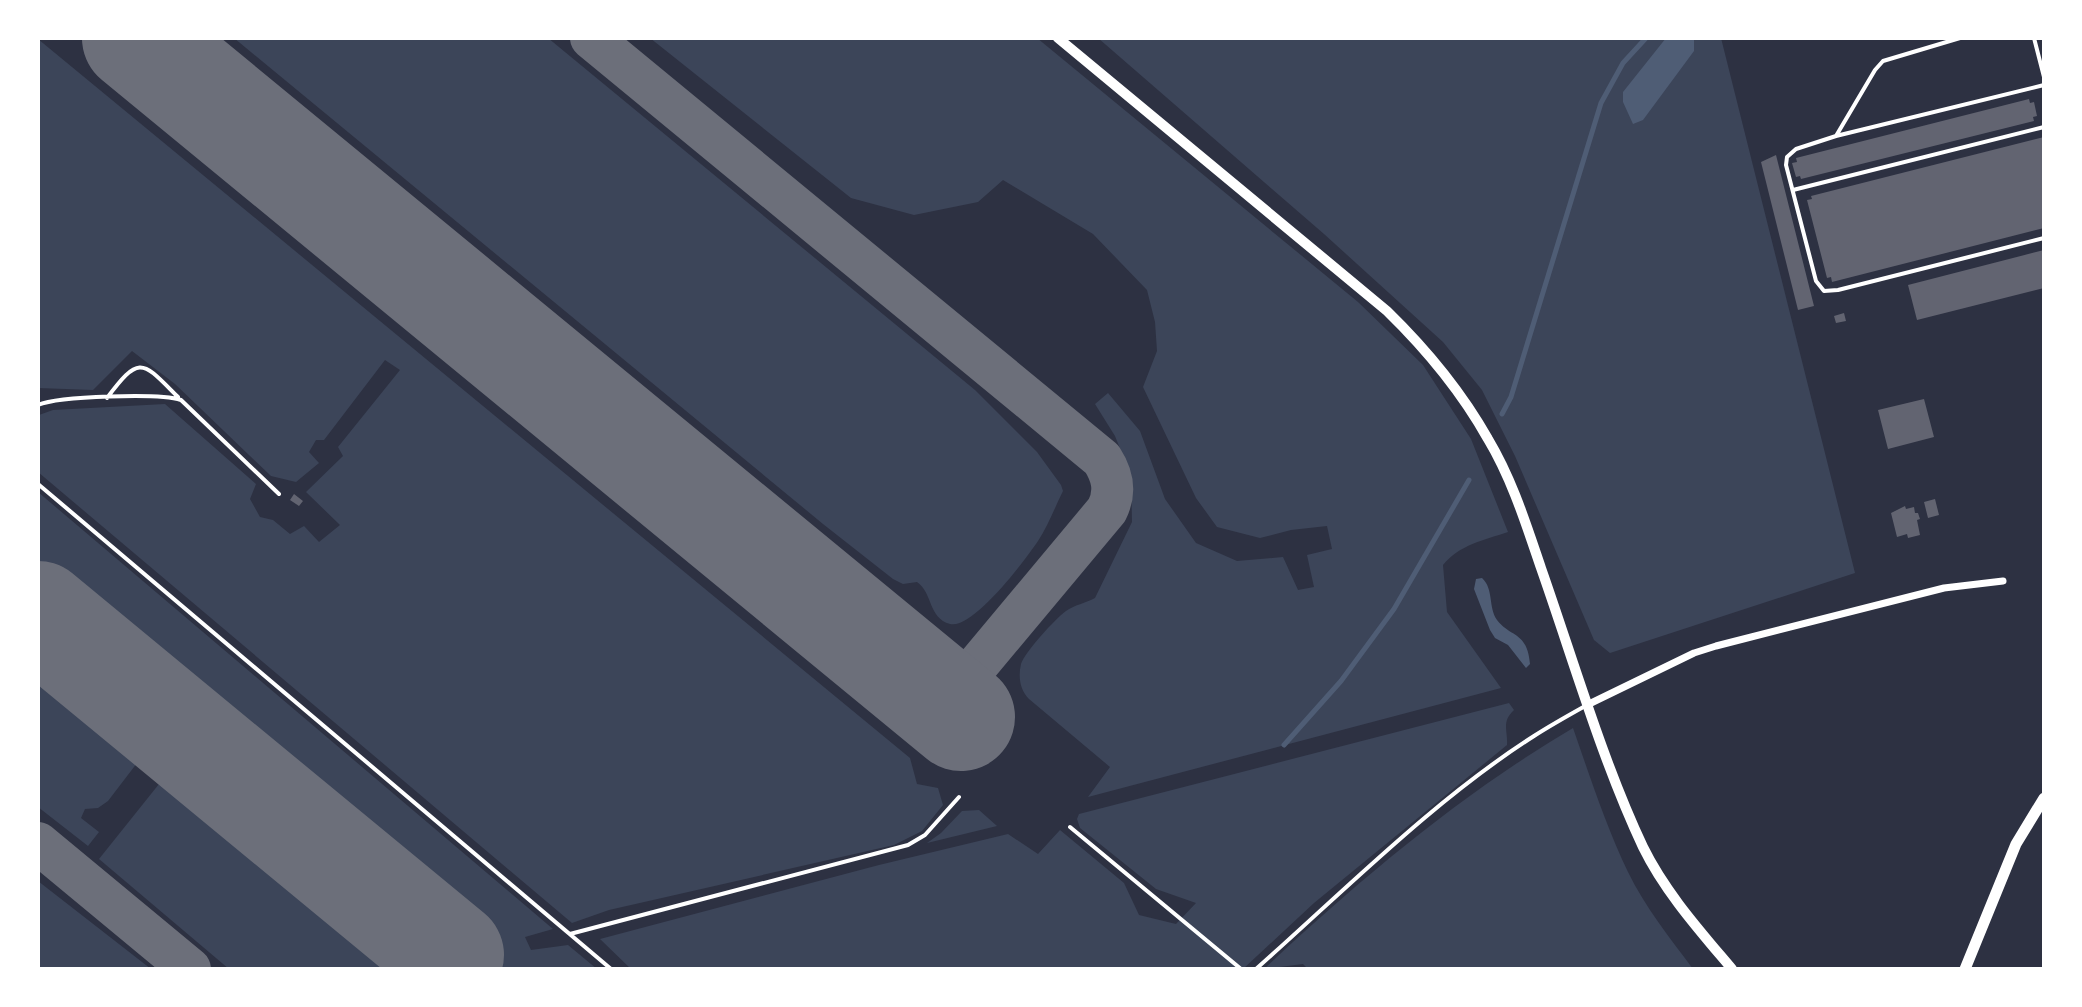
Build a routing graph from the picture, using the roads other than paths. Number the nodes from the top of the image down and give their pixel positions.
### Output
1 (1058, 38) edge
2 (1960, 38) edge
3 (2034, 38) edge
4 (2044, 77) edge
5 (2044, 85) edge
6 (2044, 127) edge
7 (1836, 136) junction
8 (1793, 190) junction
9 (2044, 238) edge
10 (107, 398) junction
11 (181, 400) junction
12 (38, 405) edge
13 (38, 484) edge
14 (279, 494) dead end
15 (2003, 581) dead end
16 (1589, 704) junction
17 (959, 797) dead end
18 (2044, 798) edge
19 (1070, 827) dead end
20 (570, 934) junction
21 (611, 969) edge
22 (1241, 969) edge
23 (1256, 969) edge
24 (1732, 969) edge
25 (1965, 969) edge

1 - 16 main road
2 - 7 lane
3 - 4 lane
5 - 7 lane
6 - 8 lane
7 - 8 lane
8 - 9 lane
10 - 11 lane
10 - 11 lane
10 - 12 lane
11 - 14 lane
13 - 20 lane
15 - 16 street
16 - 23 lane
16 - 24 main road
17 - 20 lane
18 - 25 main road
19 - 22 lane
20 - 21 lane

